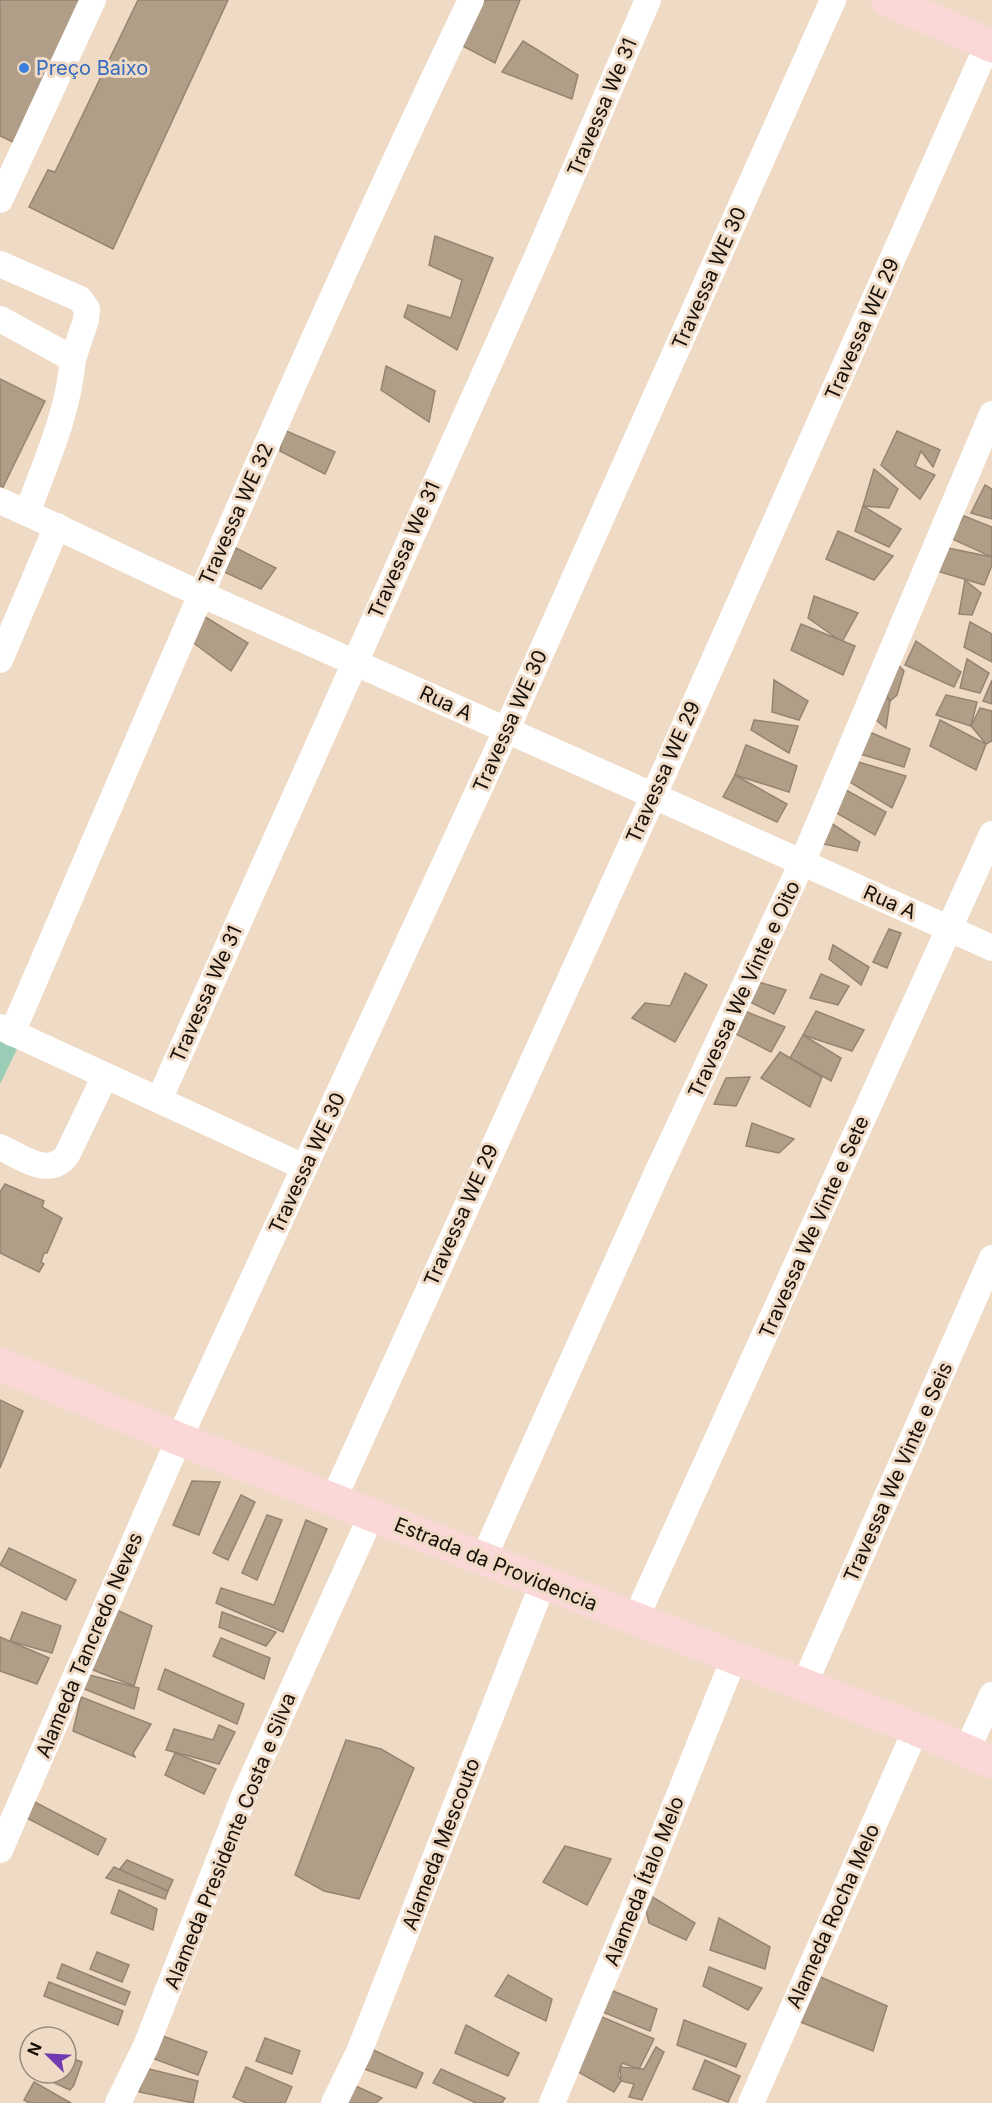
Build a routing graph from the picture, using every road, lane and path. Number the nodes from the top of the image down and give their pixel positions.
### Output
1 (93, 0) edge
2 (471, 0) edge
3 (648, 0) edge
4 (833, 0) edge
5 (887, 0) edge
6 (927, 8) edge
7 (990, 45) edge
8 (0, 200) edge
9 (0, 264) edge
10 (0, 319) edge
11 (73, 359) junction
12 (992, 414) edge
13 (0, 501) edge
14 (27, 513) junction
15 (57, 526) junction
16 (201, 594) junction
17 (0, 660) edge
18 (354, 660) junction
19 (506, 731) junction
20 (653, 797) junction
21 (992, 834) edge
22 (802, 863) junction
23 (950, 929) junction
24 (992, 948) edge
25 (6, 1030) edge
26 (105, 1076) junction
27 (159, 1100) junction
28 (0, 1147) edge
29 (304, 1167) junction
30 (992, 1258) edge
31 (0, 1365) edge
32 (179, 1439) junction
33 (334, 1498) junction
34 (372, 1514) junction
35 (483, 1559) junction
36 (543, 1583) junction
37 (635, 1620) junction
38 (734, 1658) junction
39 (804, 1685) junction
40 (992, 1695) edge
41 (916, 1729) junction
42 (979, 1756) edge
43 (0, 1850) edge
44 (118, 2103) edge
45 (334, 2103) edge
46 (552, 2103) edge
47 (751, 2103) edge

1 - 8 street
2 - 16 street, Travessa WE 32
3 - 18 street, Travessa We 31
4 - 19 street, Travessa WE 30
5 - 6 main road
6 - 7 main road
7 - 20 street, Travessa WE 29
9 - 11 street
10 - 11 street
11 - 14 street
12 - 22 street, Travessa We Vinte e Oito
13 - 14 street, Rua A
14 - 15 street, Rua A
15 - 16 street, Rua A
15 - 17 street
16 - 18 street, Rua A
16 - 25 street, Travessa WE 32
18 - 19 street, Rua A
18 - 27 street, Travessa We 31
19 - 20 street, Rua A
19 - 29 street, Travessa WE 30
20 - 22 street, Rua A
20 - 33 street, Travessa WE 29
21 - 23 street, Travessa We Vinte e Sete
22 - 23 street, Rua A
22 - 35 street, Travessa We Vinte e Oito
23 - 24 street, Rua A
23 - 37 street, Travessa We Vinte e Sete
25 - 26 street
26 - 27 street
26 - 28 street
27 - 29 street
29 - 32 street, Travessa WE 30
30 - 39 street, Travessa We Vinte e Seis
31 - 32 main road, Estrada da Providencia
32 - 33 main road, Estrada da Providencia
32 - 43 street, Alameda Tancredo Neves
33 - 34 main road, Estrada da Providencia
34 - 35 main road, Estrada da Providencia
34 - 44 street, Alameda Presidente Costa e Silva
35 - 36 main road, Estrada da Providencia
36 - 37 main road, Estrada da Providencia
36 - 45 street, Alameda Mescouto
37 - 38 main road, Estrada da Providencia
38 - 39 main road, Estrada da Providencia
38 - 46 street, Alameda Ítalo Melo
39 - 41 main road, Estrada da Providencia
40 - 42 street
41 - 42 main road, Estrada da Providencia
41 - 47 street, Alameda Rocha Melo

